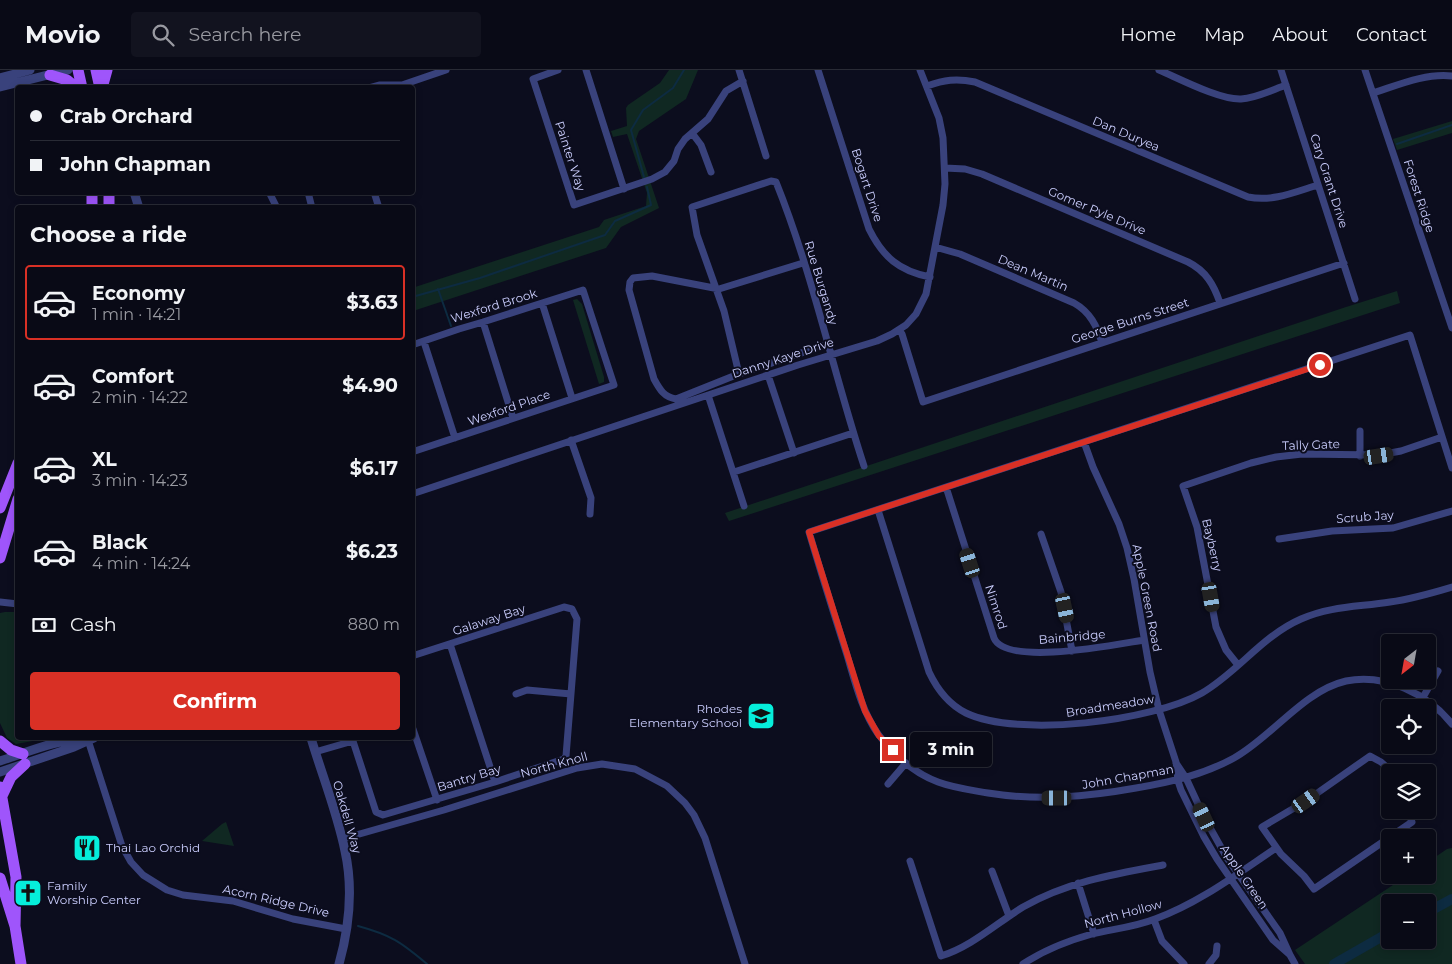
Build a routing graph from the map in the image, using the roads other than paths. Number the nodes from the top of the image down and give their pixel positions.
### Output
1 (30, 70) edge
2 (68, 70) edge
3 (78, 70) edge
4 (96, 70) edge
5 (106, 70) edge
6 (446, 70) edge
7 (558, 70) edge
8 (586, 70) edge
9 (739, 70) edge
10 (818, 70) edge
11 (920, 70) edge
12 (1159, 70) edge
13 (1281, 70) edge
14 (1365, 70) edge
15 (1449, 74) edge
16 (50, 75) junction
17 (0, 78) edge
18 (743, 81) junction
19 (73, 85) edge
20 (81, 85) edge
21 (100, 85) edge
22 (102, 85) edge
23 (380, 85) edge
24 (402, 85) edge
25 (402, 85) edge
26 (1286, 85) junction
27 (927, 86) junction
28 (0, 87) edge
29 (1373, 94) junction
30 (692, 133) junction
31 (766, 156) dead end
32 (946, 168) junction
33 (711, 172) dead end
34 (1318, 185) junction
35 (624, 188) junction
36 (935, 247) junction
37 (803, 262) junction
38 (1344, 263) junction
39 (930, 277) junction
40 (715, 288) junction
41 (1355, 299) dead end
42 (542, 303) junction
43 (1220, 303) junction
44 (483, 322) junction
45 (1451, 328) edge
46 (899, 330) junction
47 (424, 342) junction
48 (1102, 343) junction
49 (415, 344) edge
50 (828, 344) junction
51 (830, 355) junction
52 (739, 374) junction
53 (768, 374) junction
54 (746, 382) junction
55 (738, 384) junction
56 (614, 385) joint
57 (708, 395) junction
58 (572, 398) junction
59 (513, 418) junction
60 (1360, 431) dead end
61 (853, 433) junction
62 (455, 438) junction
63 (1442, 438) junction
64 (571, 440) junction
65 (1084, 442) junction
66 (415, 451) edge
67 (794, 453) junction
68 (1360, 456) junction
69 (864, 466) dead end
70 (1452, 468) edge
71 (15, 471) edge
72 (734, 472) junction
73 (1183, 486) joint
74 (946, 487) junction
75 (415, 493) edge
76 (744, 506) dead end
77 (0, 508) edge
78 (15, 509) edge
79 (878, 510) junction
80 (1452, 511) edge
81 (590, 514) dead end
82 (1041, 534) dead end
83 (1279, 539) dead end
84 (0, 558) edge
85 (1452, 587) edge
86 (0, 602) edge
87 (15, 604) edge
88 (572, 609) joint
89 (1144, 640) junction
90 (450, 644) junction
91 (1000, 647) joint
92 (1072, 651) junction
93 (415, 655) edge
94 (1238, 664) junction
95 (1438, 671) dead end
96 (516, 694) dead end
97 (571, 694) junction
98 (1422, 699) joint
99 (1436, 709) edge
100 (1159, 710) junction
101 (1452, 724) edge
102 (415, 735) edge
103 (72, 740) edge
104 (91, 740) edge
105 (312, 740) edge
106 (350, 740) edge
107 (353, 740) edge
108 (0, 741) edge
109 (315, 752) junction
110 (24, 759) junction
111 (0, 761) edge
112 (906, 762) junction
113 (1176, 762) junction
114 (1383, 764) edge
115 (0, 772) edge
116 (1186, 778) junction
117 (1178, 781) junction
118 (495, 782) junction
119 (888, 784) dead end
120 (1, 792) edge
121 (437, 800) junction
122 (1411, 819) edge
123 (342, 839) junction
124 (1276, 848) junction
125 (910, 861) dead end
126 (1163, 865) dead end
127 (992, 871) dead end
128 (1238, 874) junction
129 (0, 878) edge
130 (1230, 879) junction
131 (1078, 883) junction
132 (1009, 916) junction
133 (1154, 920) junction
134 (15, 926) junction
135 (346, 929) junction
136 (1094, 934) junction
137 (1217, 946) dead end
138 (1290, 956) junction
139 (21, 964) edge
140 (339, 964) edge
141 (745, 964) edge
142 (1023, 964) edge
143 (1184, 964) edge
144 (1209, 964) edge
145 (1295, 964) edge

1 - 17 street
2 - 16 street
3 - 20 main road
4 - 21 main road
5 - 22 main road
6 - 24 street
7 - 35 street, Painter Way
8 - 35 street
9 - 18 street
10 - 39 street, Bogart Drive
11 - 27 street, Danny Kaye Drive
12 - 26 street
13 - 26 street, Cary Grant Drive
14 - 29 street, Forest Ridge
15 - 29 street
16 - 19 main road
16 - 28 street
18 - 30 street, Painter Way
18 - 31 street
23 - 25 street
26 - 34 street, Cary Grant Drive
27 - 32 street, Danny Kaye Drive
27 - 34 street, Dan Duryea
29 - 45 street, Forest Ridge
30 - 33 street
30 - 35 street, Painter Way
32 - 36 street, Danny Kaye Drive
32 - 43 street, Gomer Pyle Drive
34 - 38 street, Cary Grant Drive
36 - 39 street, Danny Kaye Drive
36 - 48 street, Dean Martin
37 - 40 street
37 - 40 street, Rue Burgandy
37 - 50 street, Rue Burgandy
38 - 41 street, Cary Grant Drive
38 - 43 street, George Burns Street
39 - 46 street, Danny Kaye Drive
40 - 52 street
40 - 52 street
42 - 44 street, Wexford Brook
42 - 56 street, Wexford Brook
42 - 58 street
43 - 48 street, George Burns Street
44 - 47 street, Wexford Brook
44 - 59 street
46 - 48 street, George Burns Street
46 - 51 street, Danny Kaye Drive
47 - 49 street, Wexford Brook
47 - 62 street
50 - 51 street, Rue Burgandy
50 - 52 street
51 - 53 street, Danny Kaye Drive
51 - 61 street, Rue Burgandy
52 - 54 street
52 - 55 street
53 - 54 street, Danny Kaye Drive
53 - 67 street
54 - 55 street, Danny Kaye Drive
55 - 57 street, Danny Kaye Drive
56 - 58 street, Wexford Place
57 - 64 street, Danny Kaye Drive
57 - 72 street
58 - 59 street, Wexford Place
59 - 62 street, Wexford Place
60 - 68 street
61 - 67 street
61 - 69 street, Rue Burgandy
62 - 66 street, Wexford Place
63 - 65 street
63 - 68 street, Tally Gate
63 - 70 street
64 - 75 street, Danny Kaye Drive
64 - 81 street
65 - 74 street
65 - 89 street, Apple Green Road
67 - 72 street
68 - 73 street, Tally Gate
71 - 77 main road
72 - 76 street
73 - 94 street, Bayberry
74 - 79 street
74 - 91 street, Nimrod
78 - 84 main road
79 - 100 street, Broadmeadow
79 - 112 street, John Chapman
80 - 83 street, Scrub Jay
82 - 92 street
85 - 94 street, Broadmeadow
86 - 87 street
88 - 90 street, Galaway Bay
88 - 97 street, Bantry Bay
89 - 92 street, Bainbridge
89 - 100 street, Apple Green Road
90 - 93 street, Galaway Bay
90 - 118 street
91 - 92 street, Bainbridge
94 - 100 street, Broadmeadow
95 - 98 street
96 - 97 street
97 - 118 street, Bantry Bay
98 - 116 street, John Chapman
99 - 101 street, John Chapman
100 - 113 street, Apple Green Road
102 - 121 street
103 - 110 street
104 - 135 street, Acorn Ridge Drive
105 - 109 street, Oakdell Way
106 - 109 street
107 - 121 street, Bantry Bay
108 - 110 main road
109 - 123 street, Oakdell Way
110 - 111 street
110 - 115 street
110 - 120 main road
112 - 117 street, John Chapman
112 - 119 street
113 - 116 street, Apple Green
113 - 117 street, Apple Green
114 - 124 street
116 - 117 street, John Chapman
116 - 128 street, Apple Green
117 - 130 street, Apple Green
118 - 121 street, Bantry Bay
120 - 134 main road
122 - 124 street
123 - 135 street, Oakdell Way
123 - 141 street, North Knoll
124 - 128 street, North Hollow
125 - 132 street
126 - 131 street
127 - 132 street
128 - 130 street, North Hollow
128 - 138 street, Apple Green
129 - 134 main road
130 - 133 street, North Hollow
130 - 138 street, Apple Green
131 - 132 street
131 - 136 street
133 - 136 street, North Hollow
133 - 143 street
134 - 139 main road
135 - 140 street, Oakdell Way
136 - 142 street, North Hollow
137 - 144 street
138 - 145 street, Apple Green

